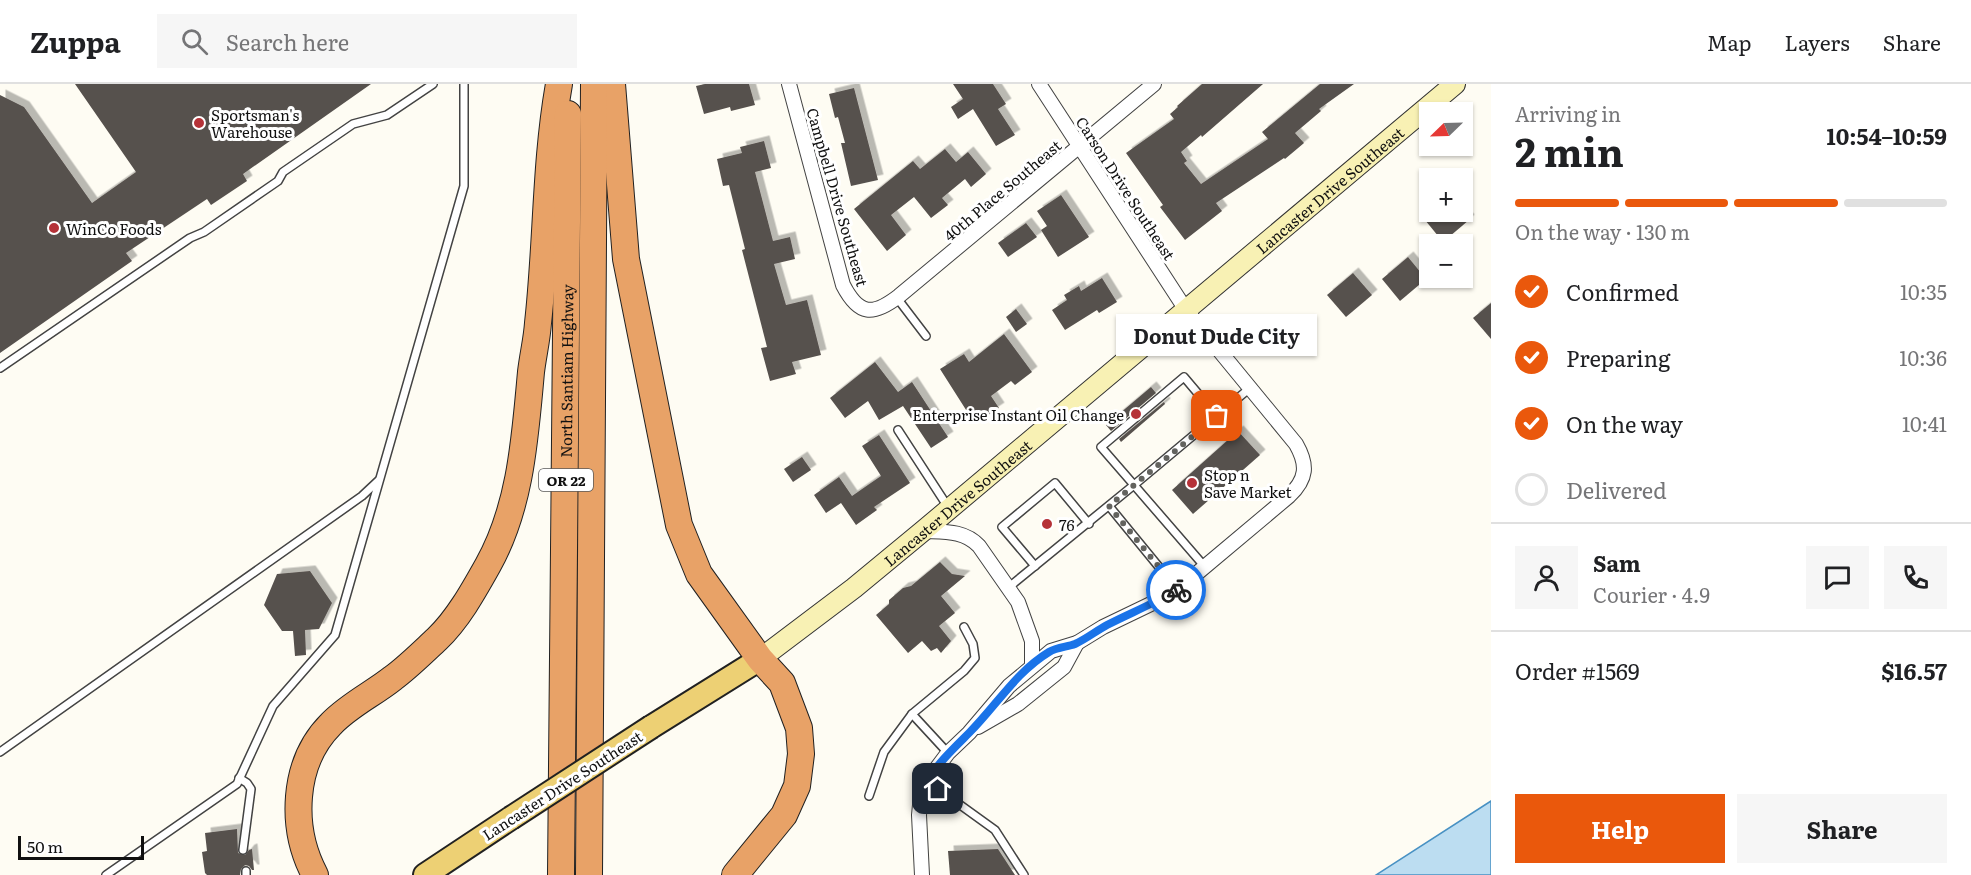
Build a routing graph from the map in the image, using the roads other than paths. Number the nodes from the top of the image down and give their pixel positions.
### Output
1 (433, 84) edge
2 (464, 84) edge
3 (559, 84) edge
4 (568, 84) edge
5 (594, 84) edge
6 (612, 84) edge
7 (789, 84) edge
8 (1039, 84) edge
9 (1154, 84) edge
10 (1455, 84) edge
11 (1079, 147) junction
12 (897, 298) junction
13 (1186, 310) junction
14 (867, 311) joint
15 (926, 336) dead end
16 (0, 369) edge
17 (1250, 388) junction
18 (1217, 416) junction
19 (898, 430) dead end
20 (378, 480) junction
21 (1134, 485) junction
22 (1109, 506) junction
23 (950, 509) junction
24 (1089, 524) junction
25 (923, 531) junction
26 (1035, 566) junction
27 (1205, 567) junction
28 (1009, 587) junction
29 (1177, 589) junction
30 (964, 627) dead end
31 (1077, 643) junction
32 (760, 658) junction
33 (1032, 664) junction
34 (912, 714) junction
35 (969, 733) junction
36 (0, 752) edge
37 (948, 753) junction
38 (240, 778) junction
39 (927, 781) junction
40 (869, 796) dead end
41 (243, 850) dead end
42 (106, 875) edge
43 (315, 875) edge
44 (425, 875) edge
45 (561, 875) edge
46 (589, 875) edge
47 (735, 875) edge
48 (922, 875) edge
49 (1024, 875) edge

1 - 16 lane
2 - 20 lane
3 - 43 highway
4 - 45 highway, North Santiam Highway / OR 22
5 - 46 highway, North Santiam Highway / OR 22
6 - 32 highway
7 - 14 street, Campbell Drive Southeast
8 - 11 street, Carson Drive Southeast
9 - 11 street, 40th Place Southeast
10 - 13 main road, Lancaster Drive Southeast
11 - 12 street, 40th Place Southeast
11 - 13 street, Carson Drive Southeast
12 - 14 street, 40th Place Southeast
12 - 15 lane
13 - 17 street, Carson Drive Southeast
13 - 23 main road, Lancaster Drive Southeast
17 - 18 lane
17 - 27 street, Carson Drive Southeast
18 - 21 lane
18 - 21 lane
19 - 23 lane
20 - 36 lane
20 - 38 lane
21 - 22 lane
21 - 27 lane
22 - 24 lane
22 - 29 lane
23 - 25 main road, Lancaster Drive Southeast
24 - 26 lane
24 - 26 lane
25 - 28 street
25 - 32 main road, Lancaster Drive Southeast
26 - 28 lane
27 - 29 street
28 - 33 street
29 - 31 street
30 - 34 lane
31 - 33 street
31 - 35 street
32 - 44 main road, Lancaster Drive Southeast, bridge
32 - 47 highway
33 - 35 street
34 - 37 lane
34 - 40 lane
35 - 37 street
37 - 39 street
38 - 41 lane
38 - 42 lane
39 - 48 street
39 - 49 lane

